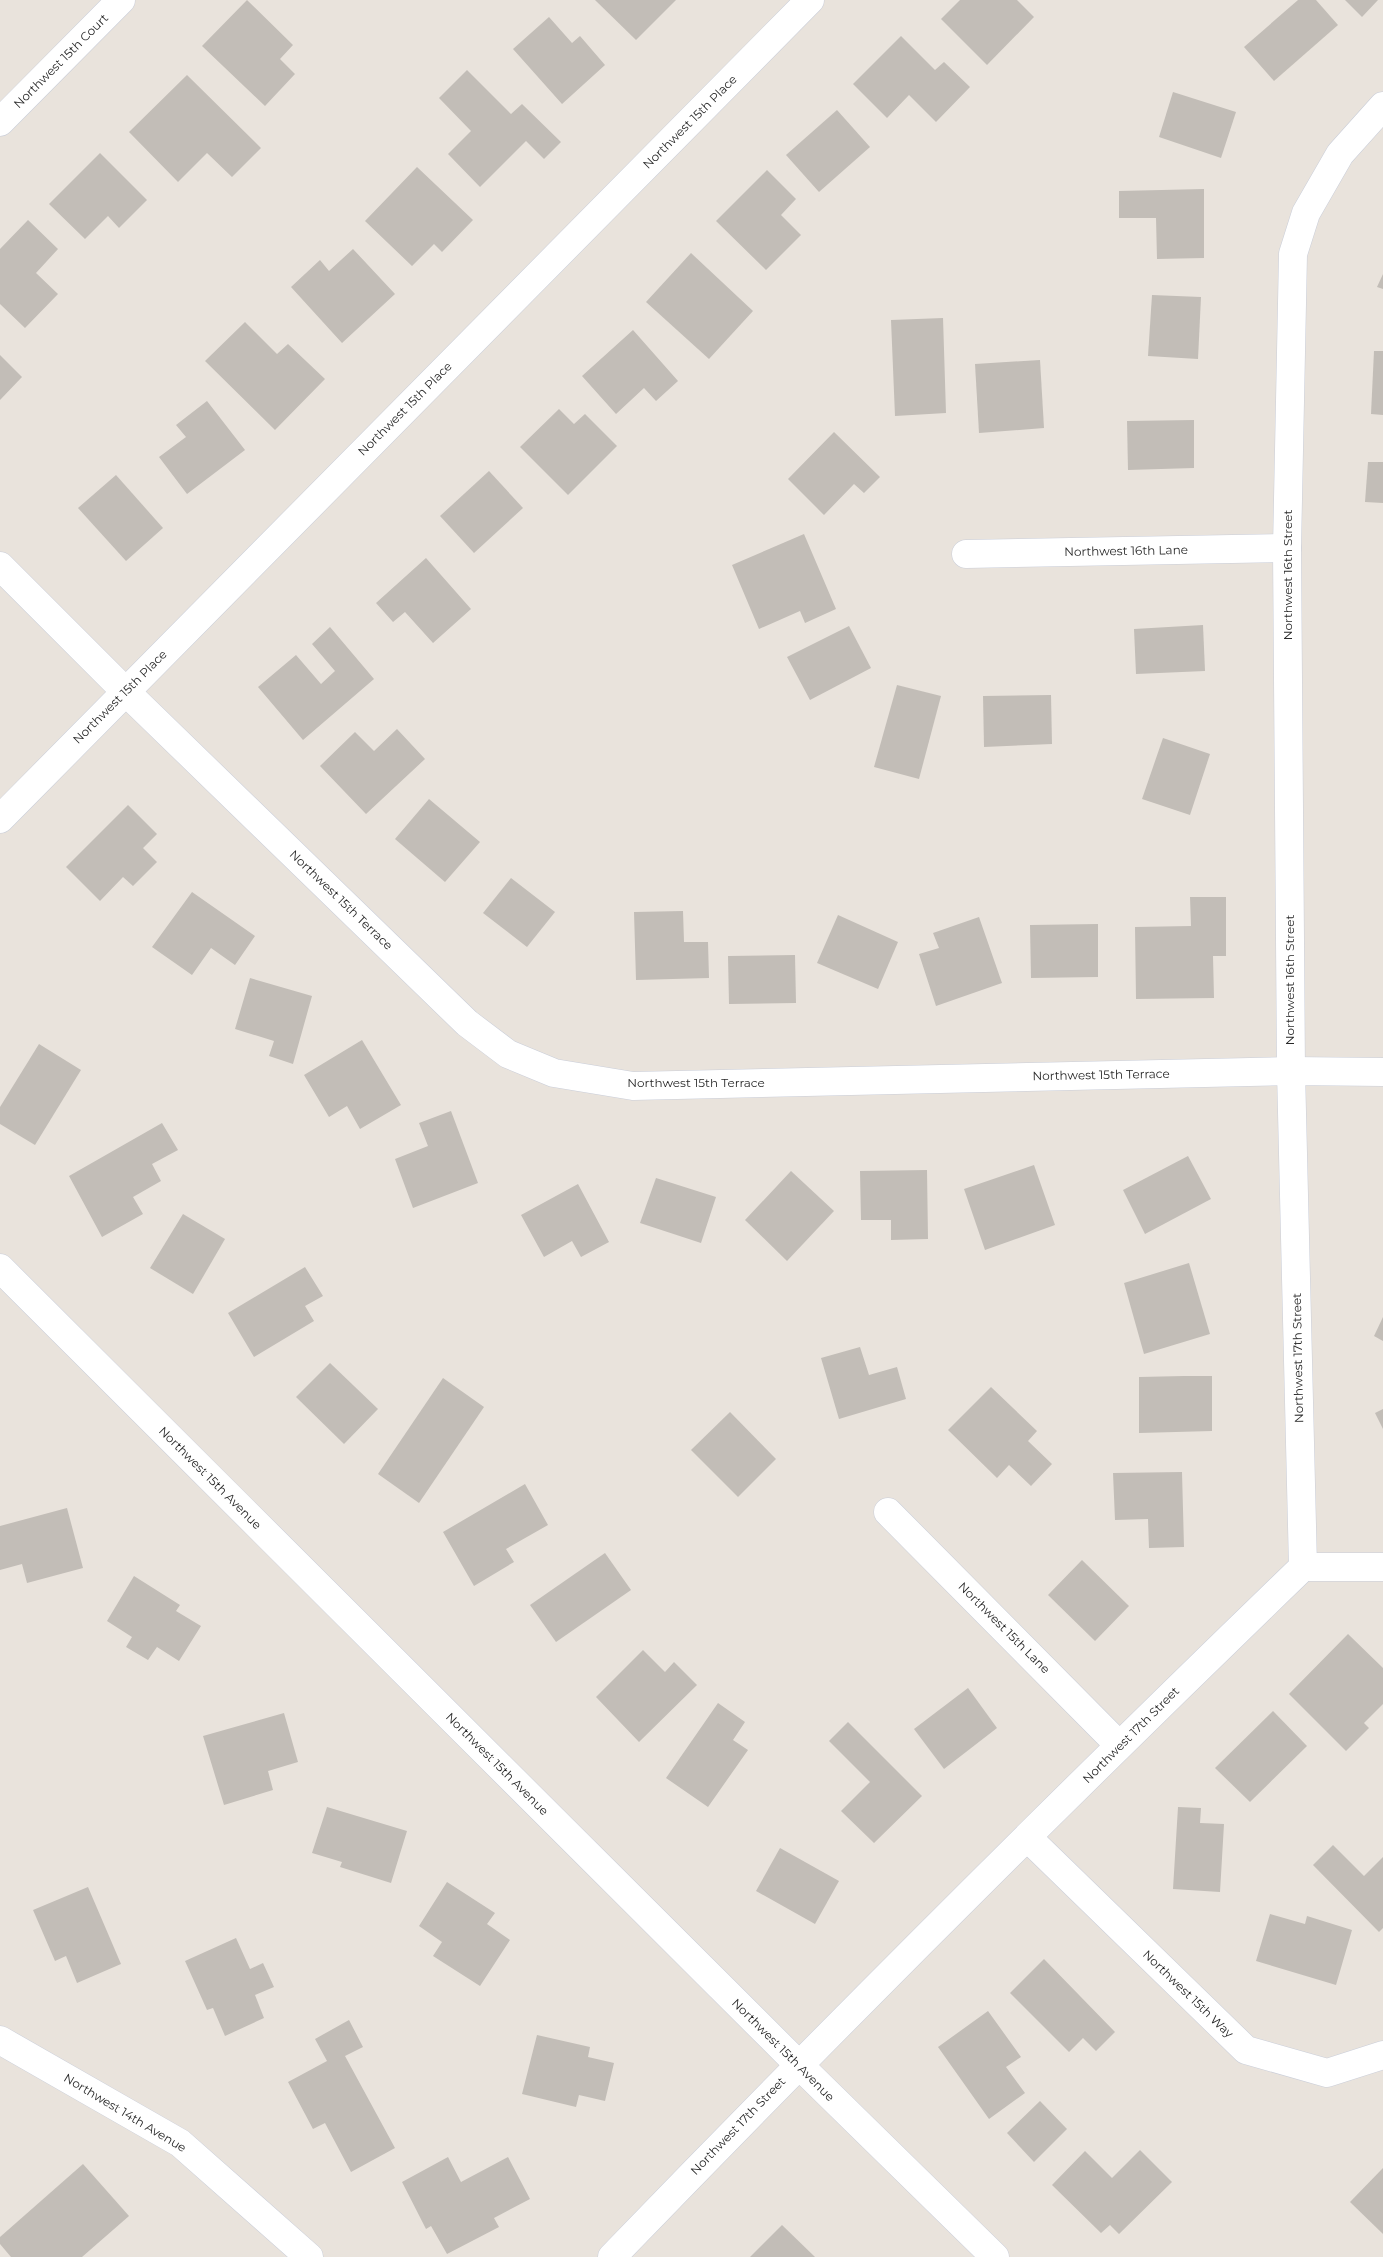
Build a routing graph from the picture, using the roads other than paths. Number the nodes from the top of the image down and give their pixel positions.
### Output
1 (122, 0) edge
2 (810, 0) edge
3 (1383, 106) edge
4 (0, 122) edge
5 (1287, 548) junction
6 (966, 554) dead end
7 (0, 566) edge
8 (126, 692) junction
9 (0, 819) edge
10 (1291, 1071) junction
11 (1383, 1072) edge
12 (0, 1268) edge
13 (888, 1512) dead end
14 (1304, 1567) junction
15 (1383, 1567) edge
16 (1119, 1745) junction
17 (1028, 1838) junction
18 (0, 2040) edge
19 (1383, 2055) edge
20 (798, 2064) junction
21 (309, 2257) edge
22 (612, 2257) edge
23 (995, 2257) edge

1 - 4 street, Northwest 15th Court
2 - 8 street, Northwest 15th Place
3 - 5 street, Northwest 16th Street
5 - 6 street, Northwest 16th Lane
5 - 10 street, Northwest 16th Street
7 - 8 street, Northwest 15th Terrace
8 - 9 street, Northwest 15th Place
8 - 10 street, Northwest 15th Terrace
10 - 11 street, Northwest 15th Terrace
10 - 14 street, Northwest 17th Street
12 - 20 street, Northwest 15th Avenue
13 - 16 street, Northwest 15th Lane
14 - 15 street
14 - 16 street, Northwest 17th Street
16 - 17 street, Northwest 17th Street
17 - 19 street, Northwest 15th Way
17 - 20 street, Northwest 17th Street
18 - 21 street, Northwest 14th Avenue
20 - 22 street, Northwest 17th Street
20 - 23 street, Northwest 15th Avenue

